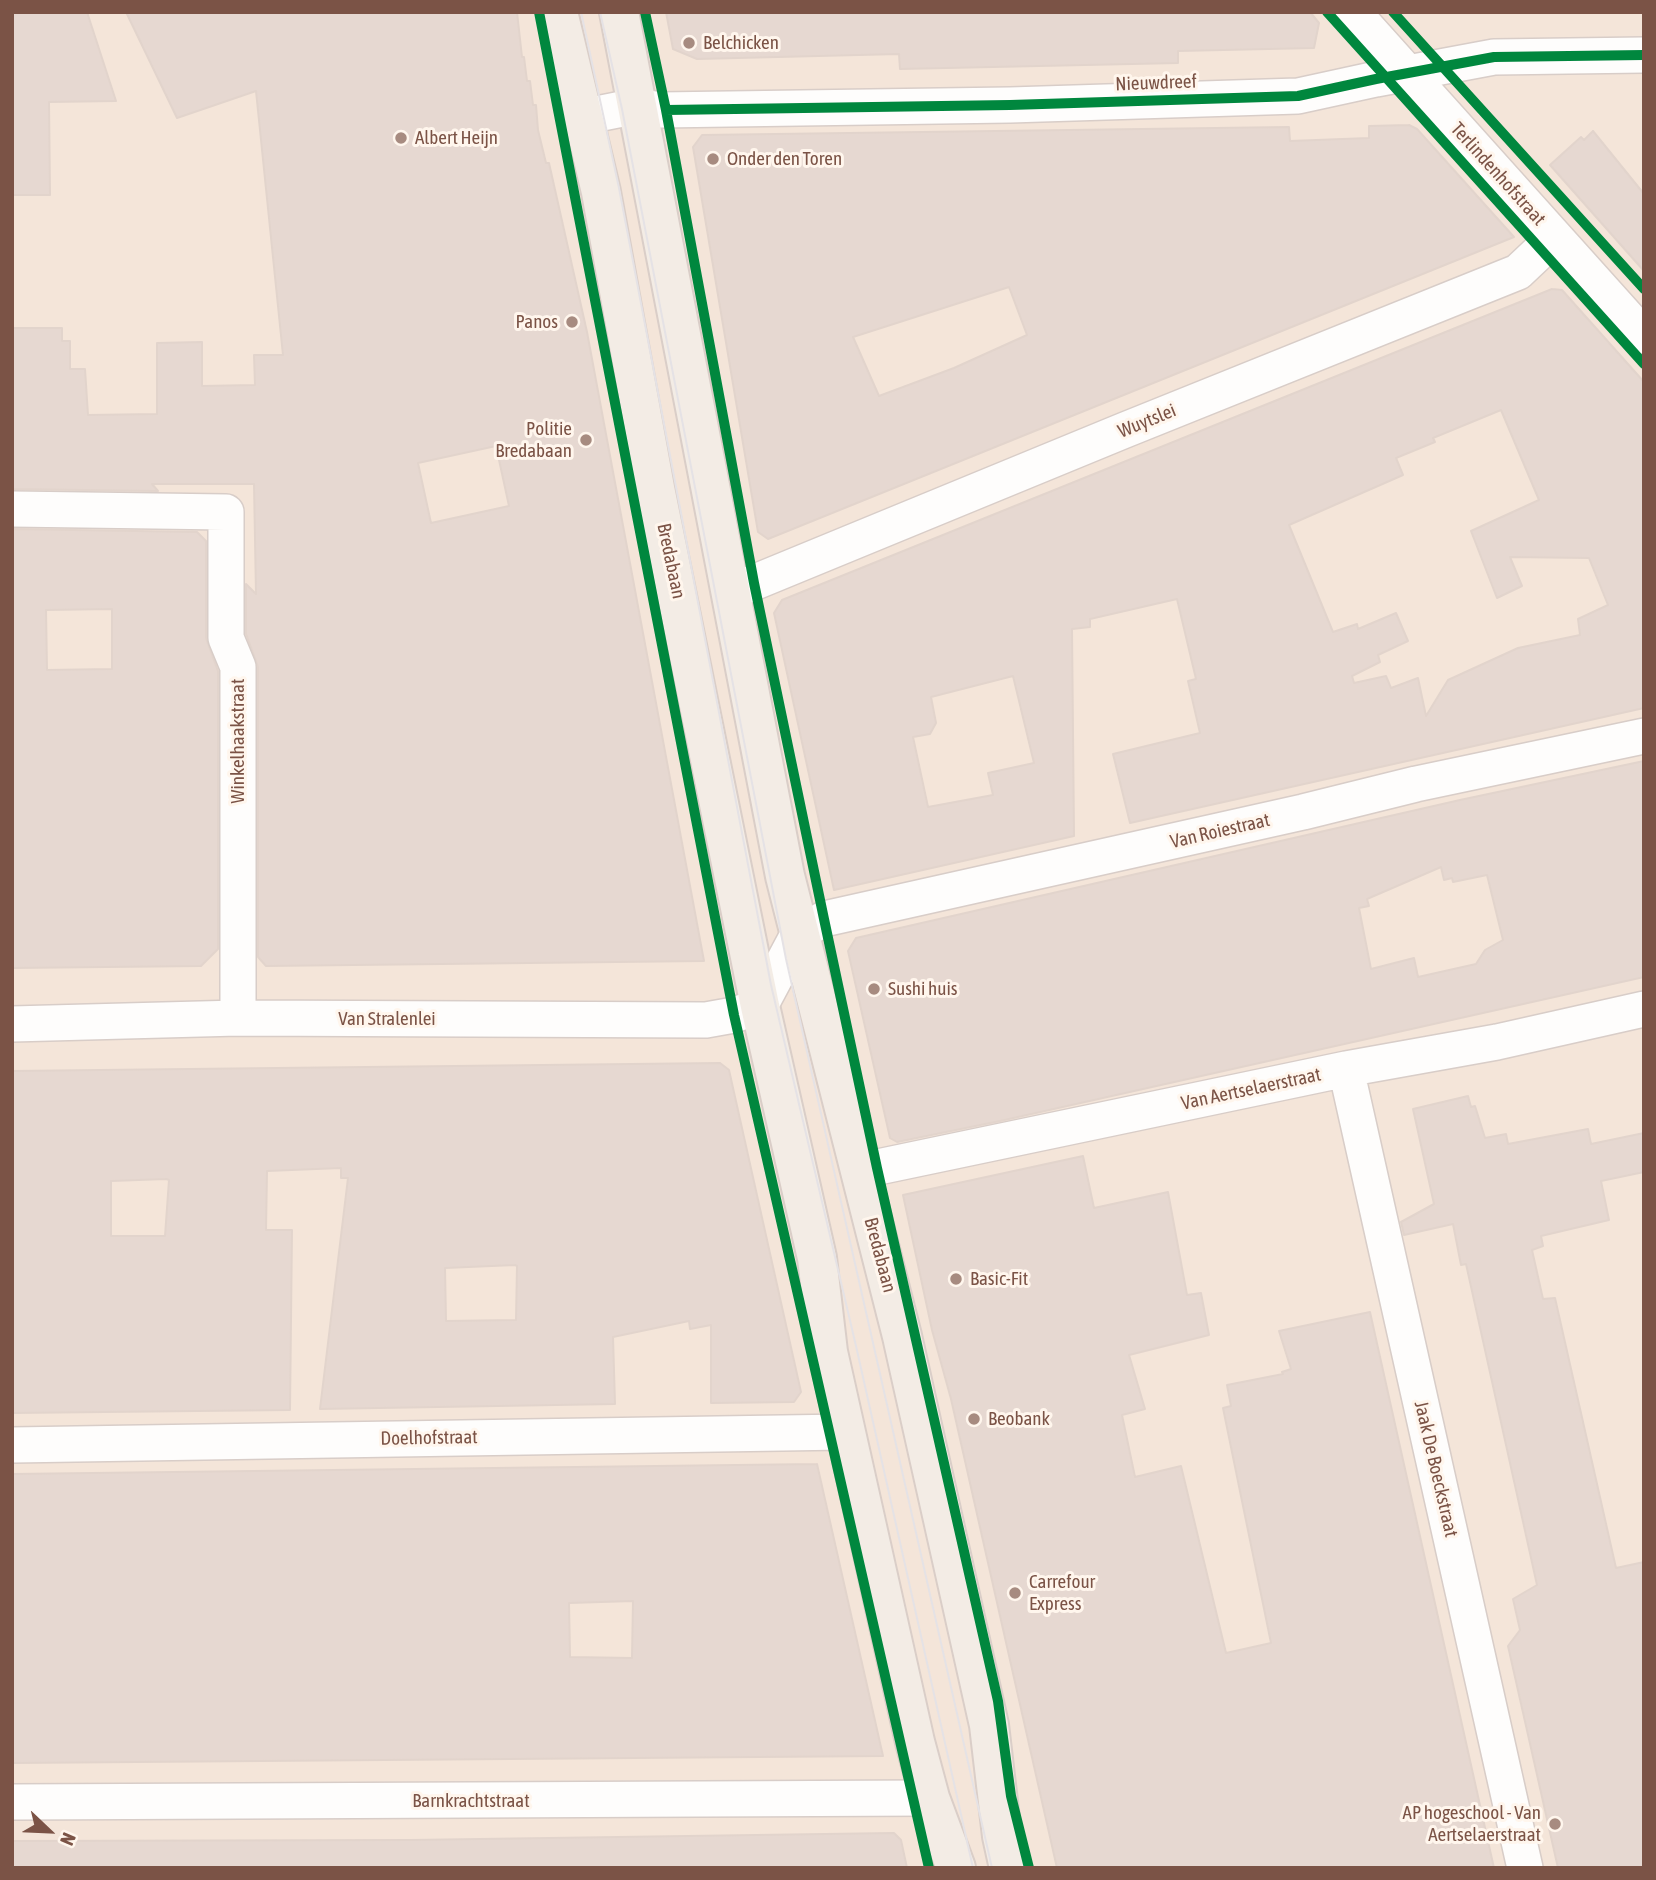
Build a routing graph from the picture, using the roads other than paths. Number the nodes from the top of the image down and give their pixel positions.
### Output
1 (558, 12) edge
2 (619, 12) edge
3 (1353, 12) edge
4 (1644, 55) edge
5 (1409, 74) junction
6 (638, 106) junction
7 (582, 117) junction
8 (1555, 237) junction
9 (1644, 335) edge
10 (12, 509) edge
11 (731, 592) junction
12 (1644, 736) edge
13 (799, 933) junction
14 (760, 1006) junction
15 (1644, 1009) edge
16 (239, 1018) junction
17 (12, 1024) edge
18 (1346, 1069) junction
19 (859, 1171) junction
20 (846, 1432) junction
21 (12, 1445) edge
22 (930, 1798) junction
23 (12, 1802) edge
24 (956, 1868) edge
25 (1009, 1868) edge
26 (1525, 1868) edge

1 - 7 main road, Bredabaan
2 - 6 main road, Bredabaan
3 - 5 street, Terlindenhofstraat
4 - 5 street, Nieuwdreef
5 - 6 street, Nieuwdreef
5 - 8 street, Terlindenhofstraat
6 - 7 street
6 - 11 main road, Bredabaan
7 - 14 main road, Bredabaan
8 - 9 street, Terlindenhofstraat
8 - 11 street, Wuytslei
10 - 16 street, Winkelhaakstraat
11 - 13 main road, Bredabaan
12 - 13 street, Van Roiestraat
13 - 14 street
13 - 19 main road, Bredabaan
14 - 16 street, Van Stralenlei
14 - 20 main road, Bredabaan
15 - 18 street, Van Aertselaerstraat
16 - 17 street, Van Stralenlei
18 - 19 street, Van Aertselaerstraat
18 - 26 street, Jaak De Boeckstraat
19 - 25 main road, Bredabaan
20 - 21 street, Doelhofstraat
20 - 22 main road, Bredabaan
22 - 23 street, Barnkrachtstraat
22 - 24 main road, Bredabaan

